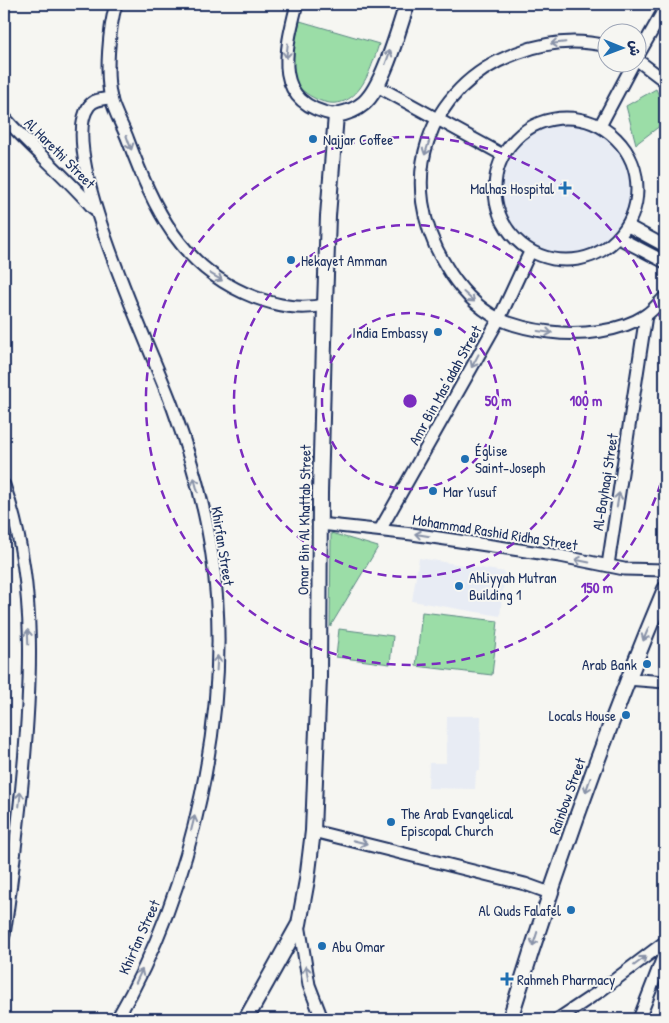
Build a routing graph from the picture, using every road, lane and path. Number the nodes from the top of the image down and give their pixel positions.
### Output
1 (116, 4) edge
2 (296, 4) edge
3 (407, 4) edge
4 (665, 8) edge
5 (646, 41) edge
6 (596, 45) edge
7 (646, 67) edge
8 (629, 72) edge
9 (665, 81) edge
10 (378, 86) junction
11 (111, 98) junction
12 (336, 115) junction
13 (4, 117) edge
14 (437, 119) junction
15 (600, 126) junction
16 (503, 155) junction
17 (95, 211) junction
18 (628, 226) junction
19 (619, 238) junction
20 (665, 246) edge
21 (530, 252) junction
22 (665, 262) edge
23 (665, 297) edge
24 (325, 305) junction
25 (646, 315) junction
26 (499, 318) junction
27 (4, 485) edge
28 (320, 524) junction
29 (380, 530) junction
30 (608, 565) junction
31 (665, 570) edge
32 (665, 589) edge
33 (627, 680) junction
34 (665, 682) edge
35 (313, 831) junction
36 (550, 893) junction
37 (298, 924) junction
38 (4, 935) edge
39 (665, 942) edge
40 (665, 952) edge
41 (117, 1019) edge
42 (246, 1019) edge
43 (322, 1019) edge
44 (510, 1019) edge
45 (558, 1019) edge
46 (639, 1019) edge

1 - 11 street
2 -> 12 street
10 -> 3 street
4 - 5 street
6 -> 14 street
7 - 9 street
8 - 15 street
10 - 12 street
10 - 14 street
11 - 17 street, Khirfan Street
11 -> 24 street
12 - 24 street, Omar Bin Al Khattab Street
13 - 17 street, Al Harethi Street
14 - 16 street
14 -> 26 street
15 - 16 street
15 - 18 street
16 - 21 street
41 -> 17 street, Khirfan Street
18 - 19 street
18 - 20 street
19 - 21 street
19 - 22 street
21 - 26 street, Amr Bin Masʻadah Street
23 - 25 street
24 - 28 street, Omar Bin Al Khattab Street
26 -> 25 street
30 -> 25 street, Al-Bayhaqi Street
26 -> 29 street, Amr Bin Masʻadah Street
38 -> 27 street
28 - 29 street, Mohammad Rashid Ridha Street
28 - 35 street, Omar Bin Al Khattab Street
30 -> 29 street, Mohammad Rashid Ridha Street
30 - 31 street, Mohammad Rashid Ridha Street
32 -> 33 street, Rainbow Street
33 - 34 street
33 -> 36 street, Rainbow Street
35 -> 36 street
35 - 37 street, Omar Bin Al Khattab Street
36 -> 44 street, Rainbow Street
37 - 42 street, Omar Bin Al Khattab Street
43 -> 37 street
45 -> 39 street
40 - 46 street

